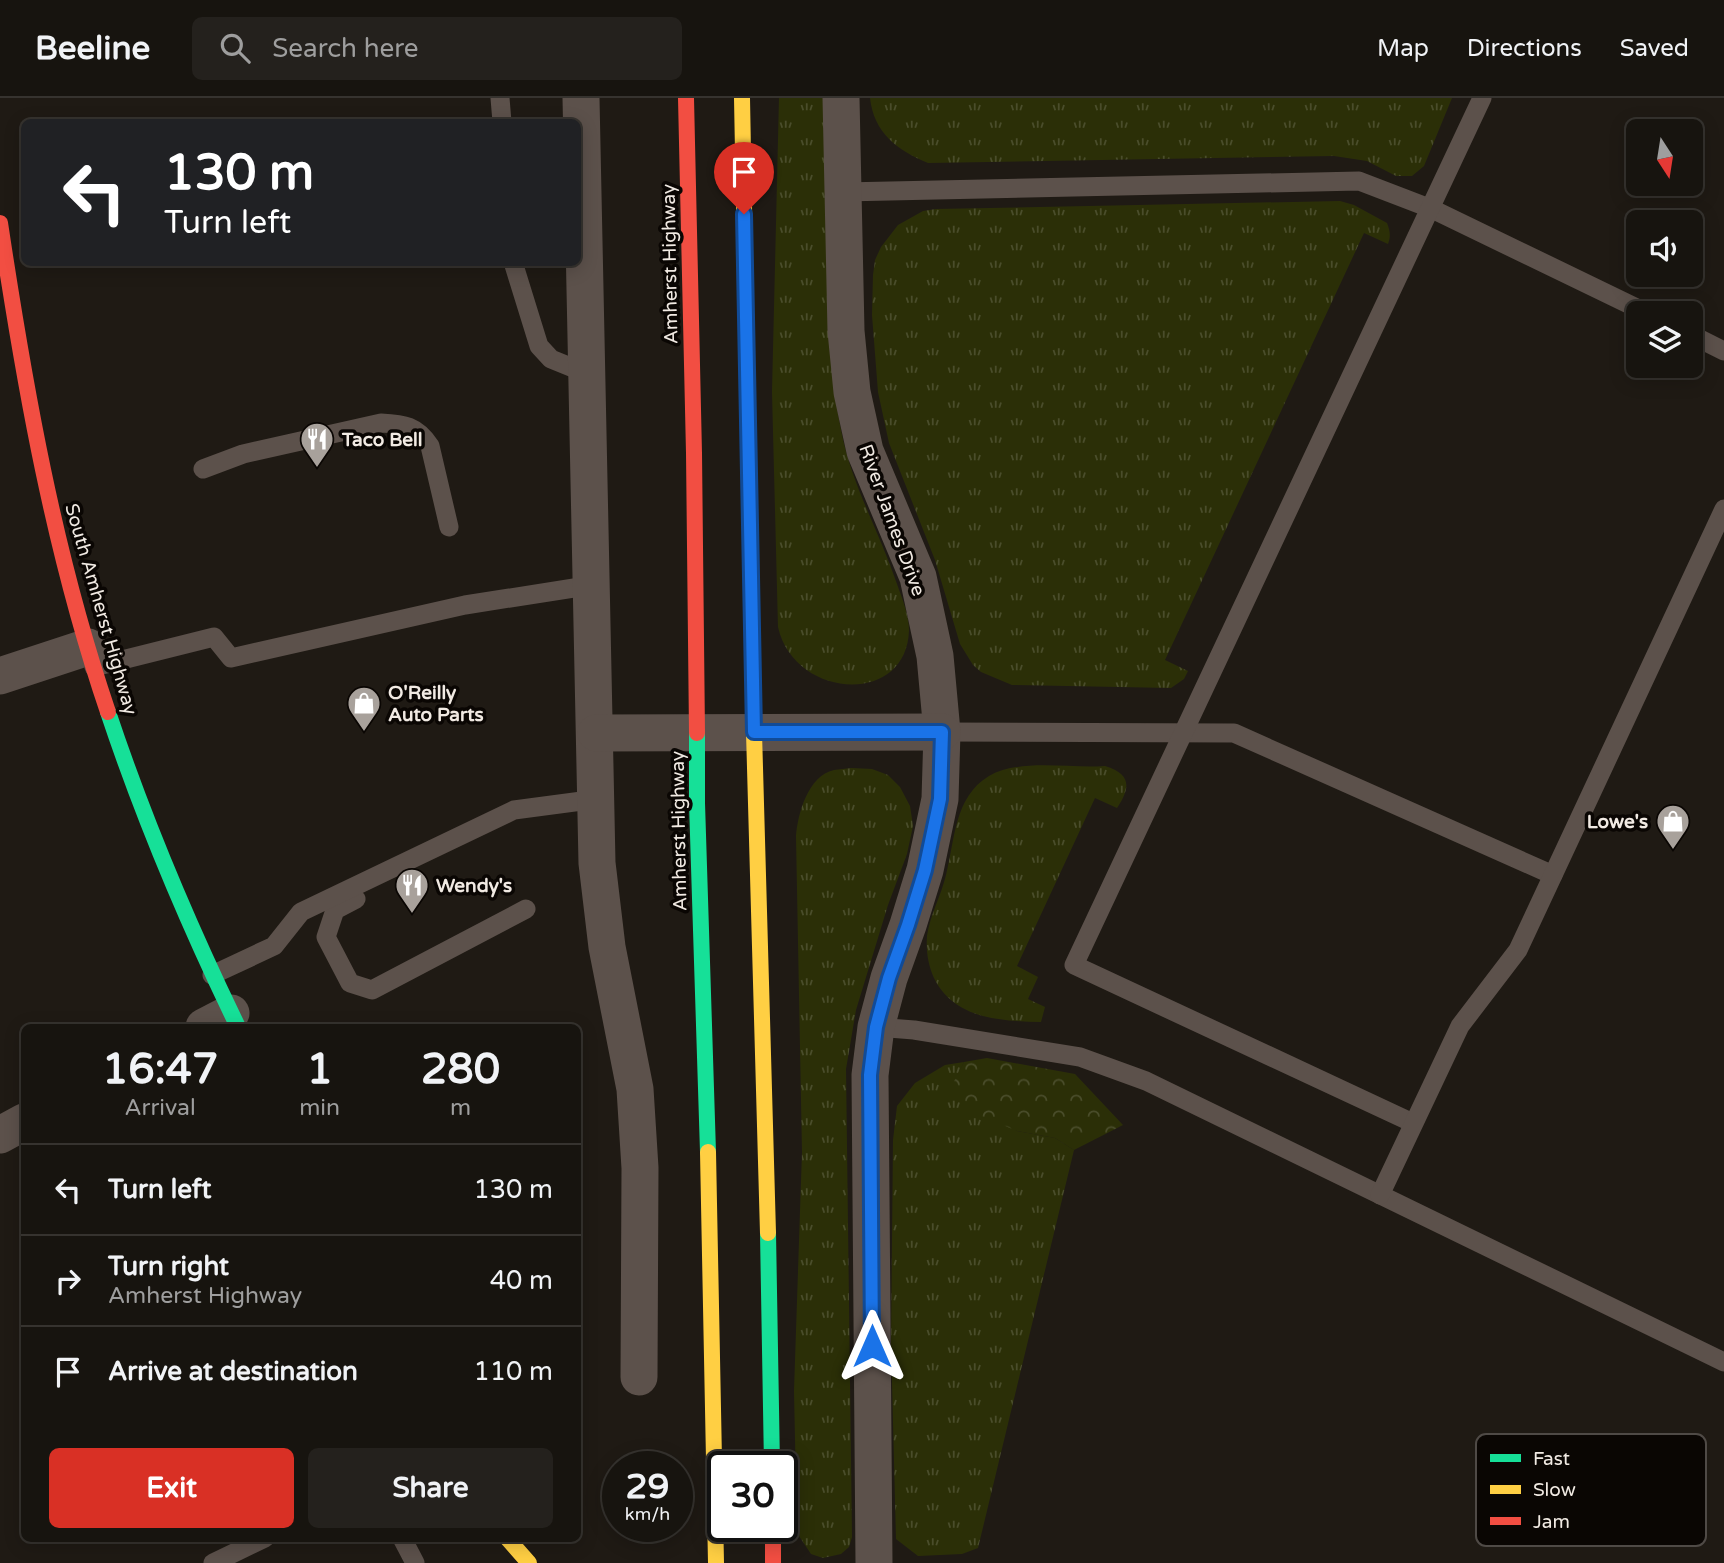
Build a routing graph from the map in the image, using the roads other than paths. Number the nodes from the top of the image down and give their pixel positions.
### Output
1 (500, 98) edge
2 (581, 98) edge
3 (686, 98) edge
4 (742, 98) edge
5 (841, 98) edge
6 (1482, 98) edge
7 (502, 119) edge
8 (843, 192) junction
9 (1432, 209) junction
10 (0, 223) edge
11 (514, 266) edge
12 (1626, 303) edge
13 (1703, 340) edge
14 (1724, 351) edge
15 (588, 374) junction
16 (203, 469) dead end
17 (1724, 509) edge
18 (450, 527) dead end
19 (593, 585) junction
20 (91, 657) junction
21 (0, 676) edge
22 (754, 732) junction
23 (942, 732) junction
24 (1185, 732) junction
25 (596, 733) junction
26 (697, 733) junction
27 (597, 799) junction
28 (405, 862) junction
29 (1553, 875) junction
30 (526, 909) dead end
31 (212, 975) junction
32 (225, 1022) edge
33 (876, 1027) junction
34 (1413, 1123) junction
35 (21, 1124) edge
36 (0, 1135) edge
37 (1380, 1195) junction
38 (1724, 1362) edge
39 (639, 1377) dead end
40 (772, 1451) edge
41 (257, 1542) edge
42 (404, 1542) edge
43 (510, 1542) edge
44 (772, 1542) edge
45 (528, 1562) edge
46 (213, 1563) edge
47 (415, 1563) edge
48 (716, 1563) edge
49 (773, 1563) edge
50 (874, 1563) edge

1 - 7 lane
2 - 15 street
3 - 26 main road, Amherst Highway
4 - 22 main road
5 - 8 street, River James Drive
6 - 9 lane
8 - 9 lane
8 - 23 street, River James Drive
9 - 12 lane
9 - 24 lane
10 - 20 main road, South Amherst Highway
11 - 15 lane
13 - 14 lane
15 - 19 street
16 - 18 lane
17 - 29 lane
19 - 20 lane
19 - 25 street
20 - 21 street
20 - 31 main road, South Amherst Highway
22 - 23 street
22 - 26 street
22 - 40 main road
23 - 24 lane
23 - 33 street, River James Drive
24 - 29 lane
24 - 34 lane
25 - 26 street
25 - 27 street
26 - 48 main road, Amherst Highway
27 - 28 lane
27 - 39 street
28 - 30 lane
28 - 31 lane
29 - 34 lane
31 - 32 main road, South Amherst Highway
33 - 37 lane
33 - 50 street, River James Drive
34 - 37 lane
35 - 36 street
37 - 38 lane
41 - 46 lane
42 - 47 lane
43 - 45 main road
44 - 49 main road

